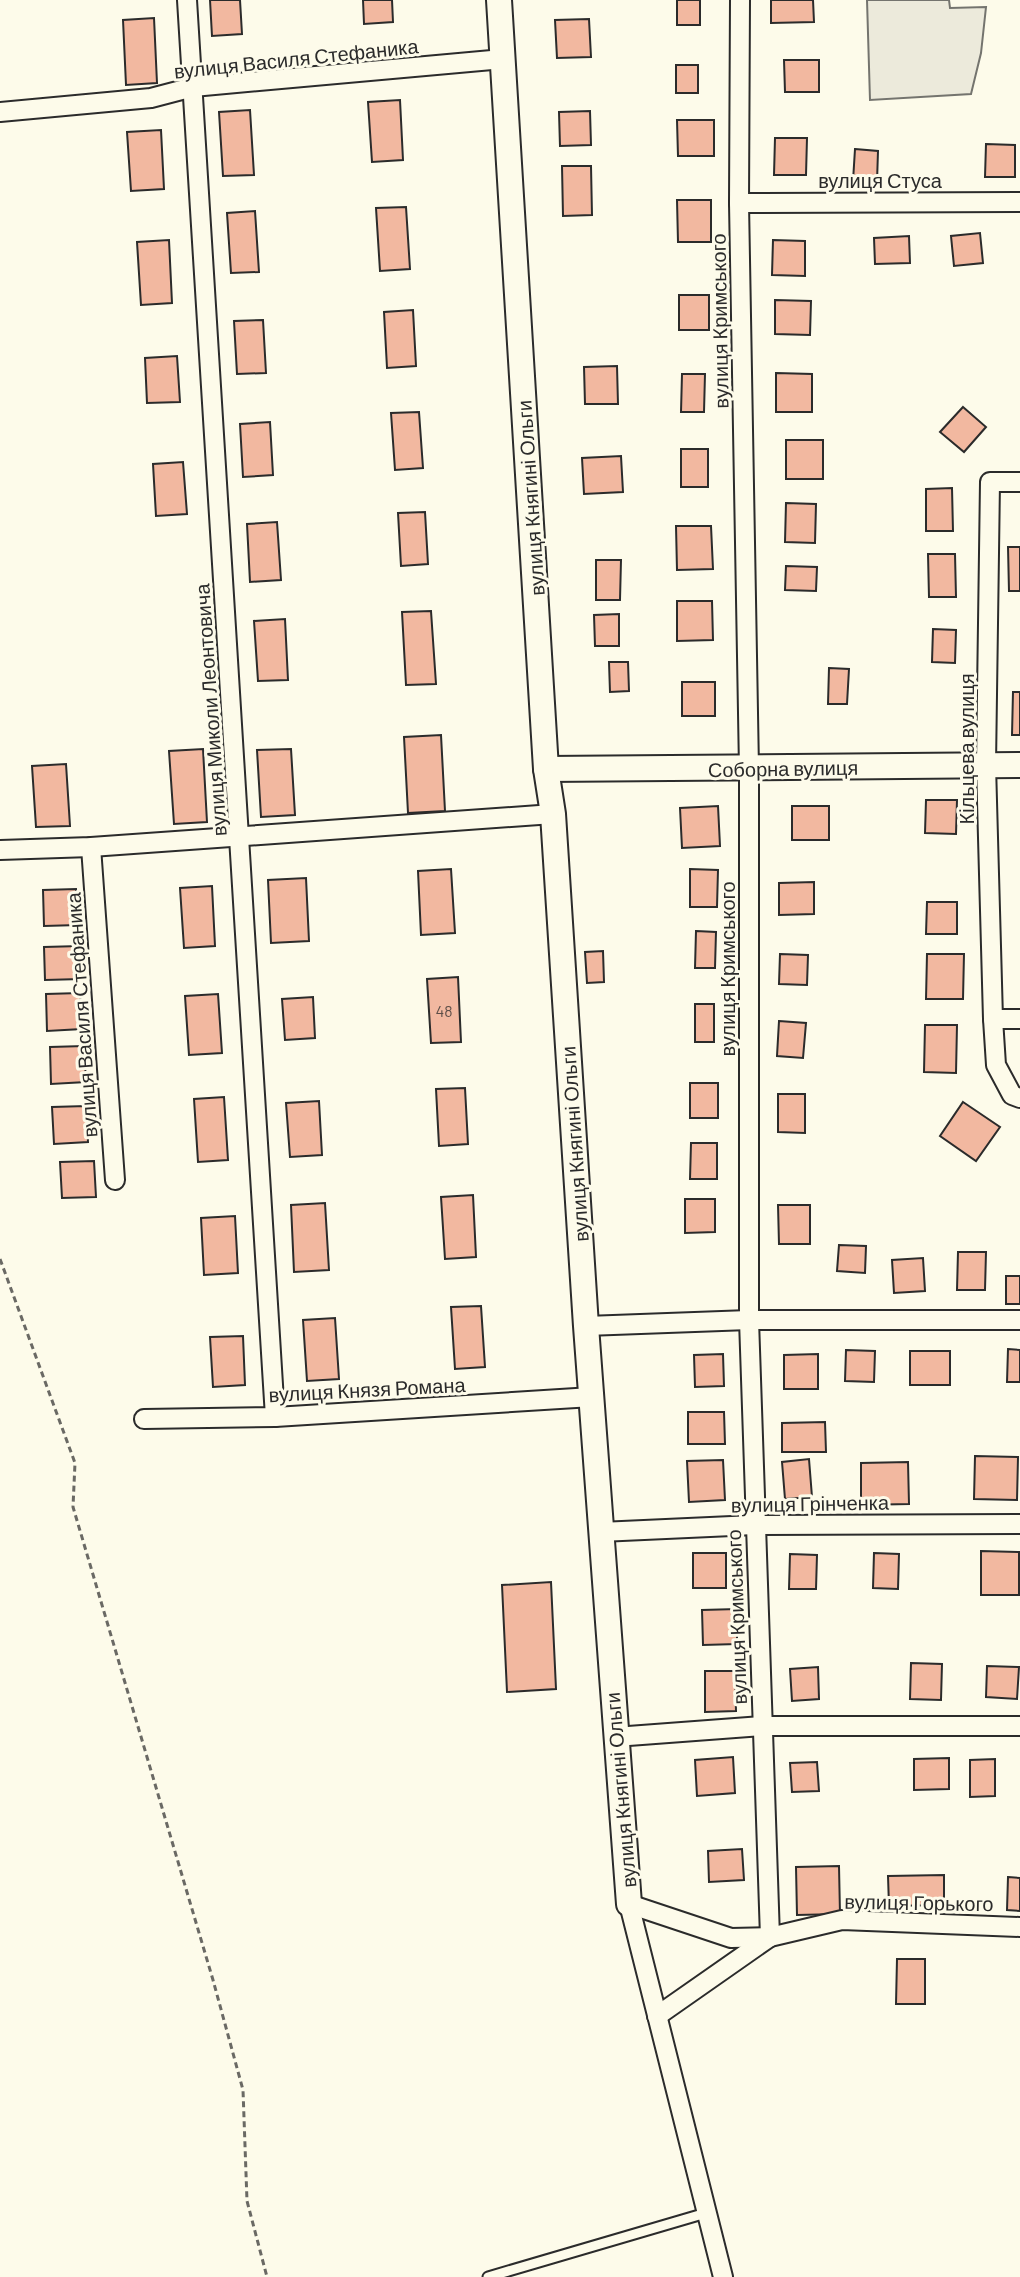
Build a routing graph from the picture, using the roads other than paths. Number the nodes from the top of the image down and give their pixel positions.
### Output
1 (187, 0) edge
2 (499, 0) edge
3 (740, 0) edge
4 (503, 59) junction
5 (193, 87) junction
6 (0, 112) edge
7 (1020, 202) edge
8 (739, 203) junction
9 (1020, 482) edge
10 (986, 765) junction
11 (1020, 765) edge
12 (546, 769) junction
13 (749, 769) junction
14 (553, 814) junction
15 (240, 836) junction
16 (91, 847) junction
17 (0, 850) edge
18 (993, 1019) junction
19 (1020, 1019) edge
20 (1020, 1098) edge
21 (115, 1180) dead end
22 (749, 1320) junction
23 (1020, 1320) edge
24 (586, 1326) junction
25 (592, 1397) junction
26 (275, 1417) junction
27 (144, 1419) dead end
28 (1020, 1524) edge
29 (754, 1525) junction
30 (600, 1532) junction
31 (762, 1726) junction
32 (1020, 1726) edge
33 (615, 1737) junction
34 (629, 1904) junction
35 (1020, 1927) edge
36 (770, 1937) junction
37 (657, 2016) junction
38 (706, 2213) junction
39 (488, 2277) edge
40 (723, 2277) edge

1 - 5 street, вулиця Миколи Леонтовича
2 - 4 street, вулиця Княгині Ольги
3 - 8 street, вулиця Кримського
4 - 5 street, вулиця Василя Стефаника
4 - 12 street, вулиця Княгині Ольги
5 - 6 street, вулиця Василя Стефаника
5 - 15 street, вулиця Миколи Леонтовича
7 - 8 street, вулиця Стуса
8 - 13 street, вулиця Кримського
9 - 10 street, Кільцева вулиця
10 - 11 street, Соборна вулиця
10 - 13 street, Соборна вулиця
10 - 18 street, Кільцева вулиця
12 - 13 street, Соборна вулиця
12 - 14 street, вулиця Княгині Ольги
13 - 22 street, вулиця Кримського
14 - 15 street
14 - 24 street, вулиця Княгині Ольги
15 - 16 street
15 - 26 street, вулиця Миколи Леонтовича
16 - 17 street
16 - 21 street, вулиця Василя Стефаника
18 - 19 street
18 - 20 street, Кільцева вулиця
22 - 23 street
22 - 24 street
22 - 29 street, вулиця Кримського
24 - 25 street, вулиця Княгині Ольги
25 - 26 street, вулиця Князя Романа
25 - 30 street, вулиця Княгині Ольги
26 - 27 street, вулиця Князя Романа
28 - 29 street, вулиця Грінченка
29 - 30 street, вулиця Грінченка
29 - 31 street, вулиця Кримського
30 - 33 street, вулиця Княгині Ольги
31 - 32 street
31 - 33 street
31 - 36 street, вулиця Кримського
33 - 34 street, вулиця Княгині Ольги
34 - 36 street
34 - 37 street, вулиця Княгині Ольги
35 - 36 street, вулиця Горького
36 - 37 street
37 - 38 street, вулиця Княгині Ольги
38 - 39 lane
38 - 40 street, вулиця Княгині Ольги

